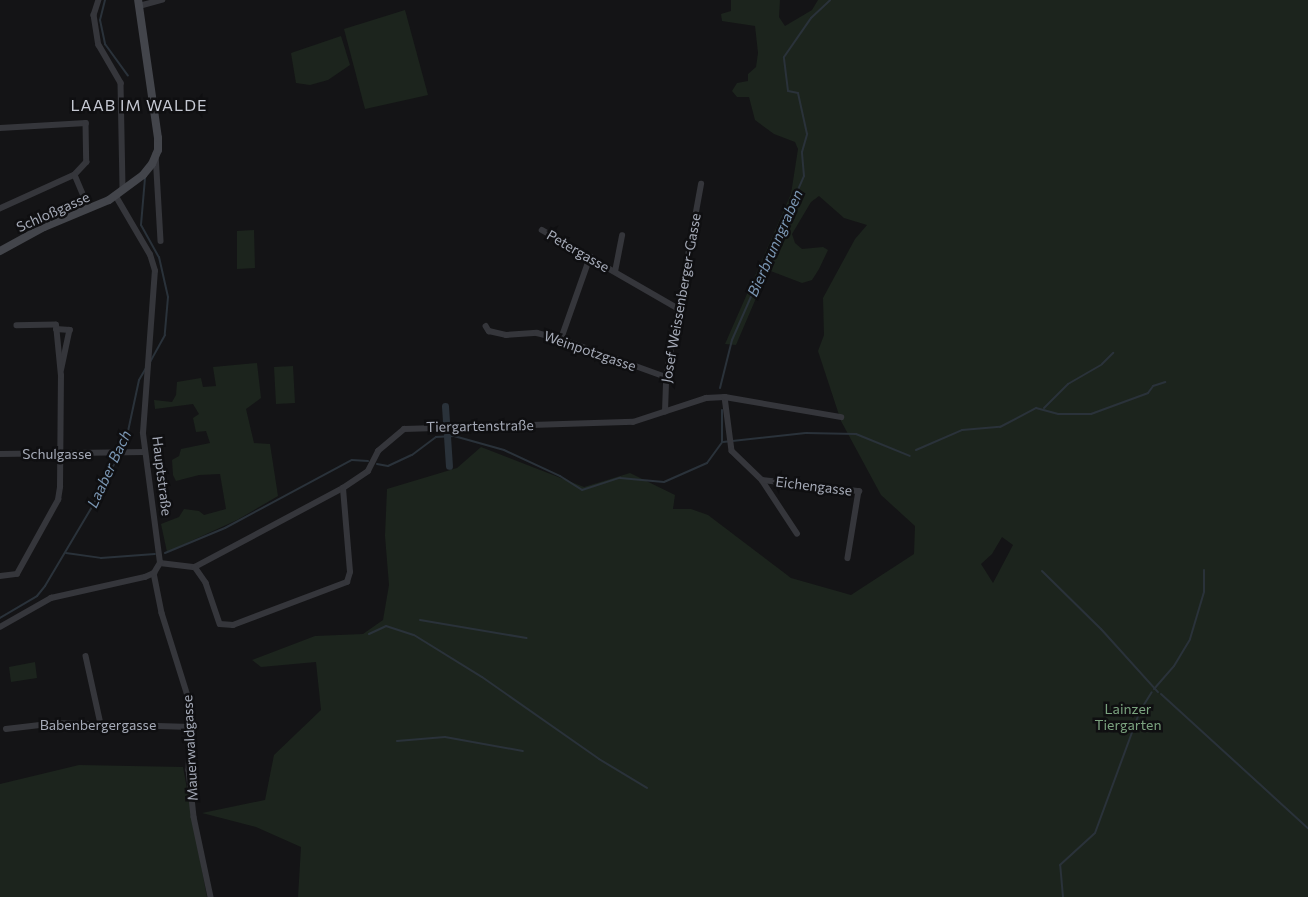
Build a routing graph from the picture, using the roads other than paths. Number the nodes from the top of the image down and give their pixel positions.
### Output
1 (99, 0) edge
2 (162, 0) edge
3 (139, 3) edge
4 (0, 128) edge
5 (156, 154) junction
6 (75, 176) junction
7 (701, 184) dead end
8 (123, 188) junction
9 (115, 195) junction
10 (89, 208) junction
11 (0, 209) edge
12 (542, 230) dead end
13 (622, 236) dead end
14 (161, 241) dead end
15 (0, 251) edge
16 (590, 257) junction
17 (615, 272) junction
18 (678, 308) junction
19 (17, 326) dead end
20 (486, 326) dead end
21 (56, 329) junction
22 (561, 339) junction
23 (61, 376) junction
24 (666, 377) junction
25 (724, 398) junction
26 (665, 412) junction
27 (841, 417) dead end
28 (144, 452) junction
29 (0, 454) edge
30 (59, 454) junction
31 (762, 480) junction
32 (343, 488) junction
33 (797, 533) dead end
34 (848, 558) dead end
35 (160, 563) junction
36 (195, 567) junction
37 (154, 573) junction
38 (0, 576) edge
39 (0, 627) edge
40 (86, 656) dead end
41 (101, 724) junction
42 (191, 726) junction
43 (6, 729) dead end
44 (210, 897) edge

1 - 8 street
2 - 3 street
3 - 5 street
4 - 6 street
5 - 8 street
5 - 14 street
6 - 10 street
6 - 11 street
7 - 18 street, Josef Weissenberger-Gasse
8 - 9 street
9 - 10 street, Schloßgasse
9 - 28 street, Hauptstraße
10 - 15 street, Schloßgasse
12 - 16 street, Petergasse
13 - 17 street, Petergasse
16 - 17 street, Petergasse
16 - 22 street
17 - 18 street, Petergasse
18 - 24 street, Josef Weissenberger-Gasse
19 - 21 street
20 - 22 street, Weinpotzgasse
21 - 23 street
21 - 23 street
22 - 24 street, Weinpotzgasse
23 - 30 street
24 - 26 street, Josef Weissenberger-Gasse
25 - 26 street, Tiergartenstraße
25 - 27 street, Tiergartenstraße
25 - 31 street
26 - 32 street, Tiergartenstraße
28 - 30 street, Schulgasse
28 - 35 street, Hauptstraße
29 - 30 street, Schulgasse
30 - 38 street
31 - 33 street
31 - 34 street, Eichengasse
32 - 36 street, Tiergartenstraße
32 - 36 street
35 - 36 street
35 - 37 street
37 - 39 street
37 - 42 street, Mauerwaldgasse
40 - 41 street
41 - 42 street, Babenbergergasse
41 - 43 street, Babenbergergasse
42 - 44 street, Mauerwaldgasse

